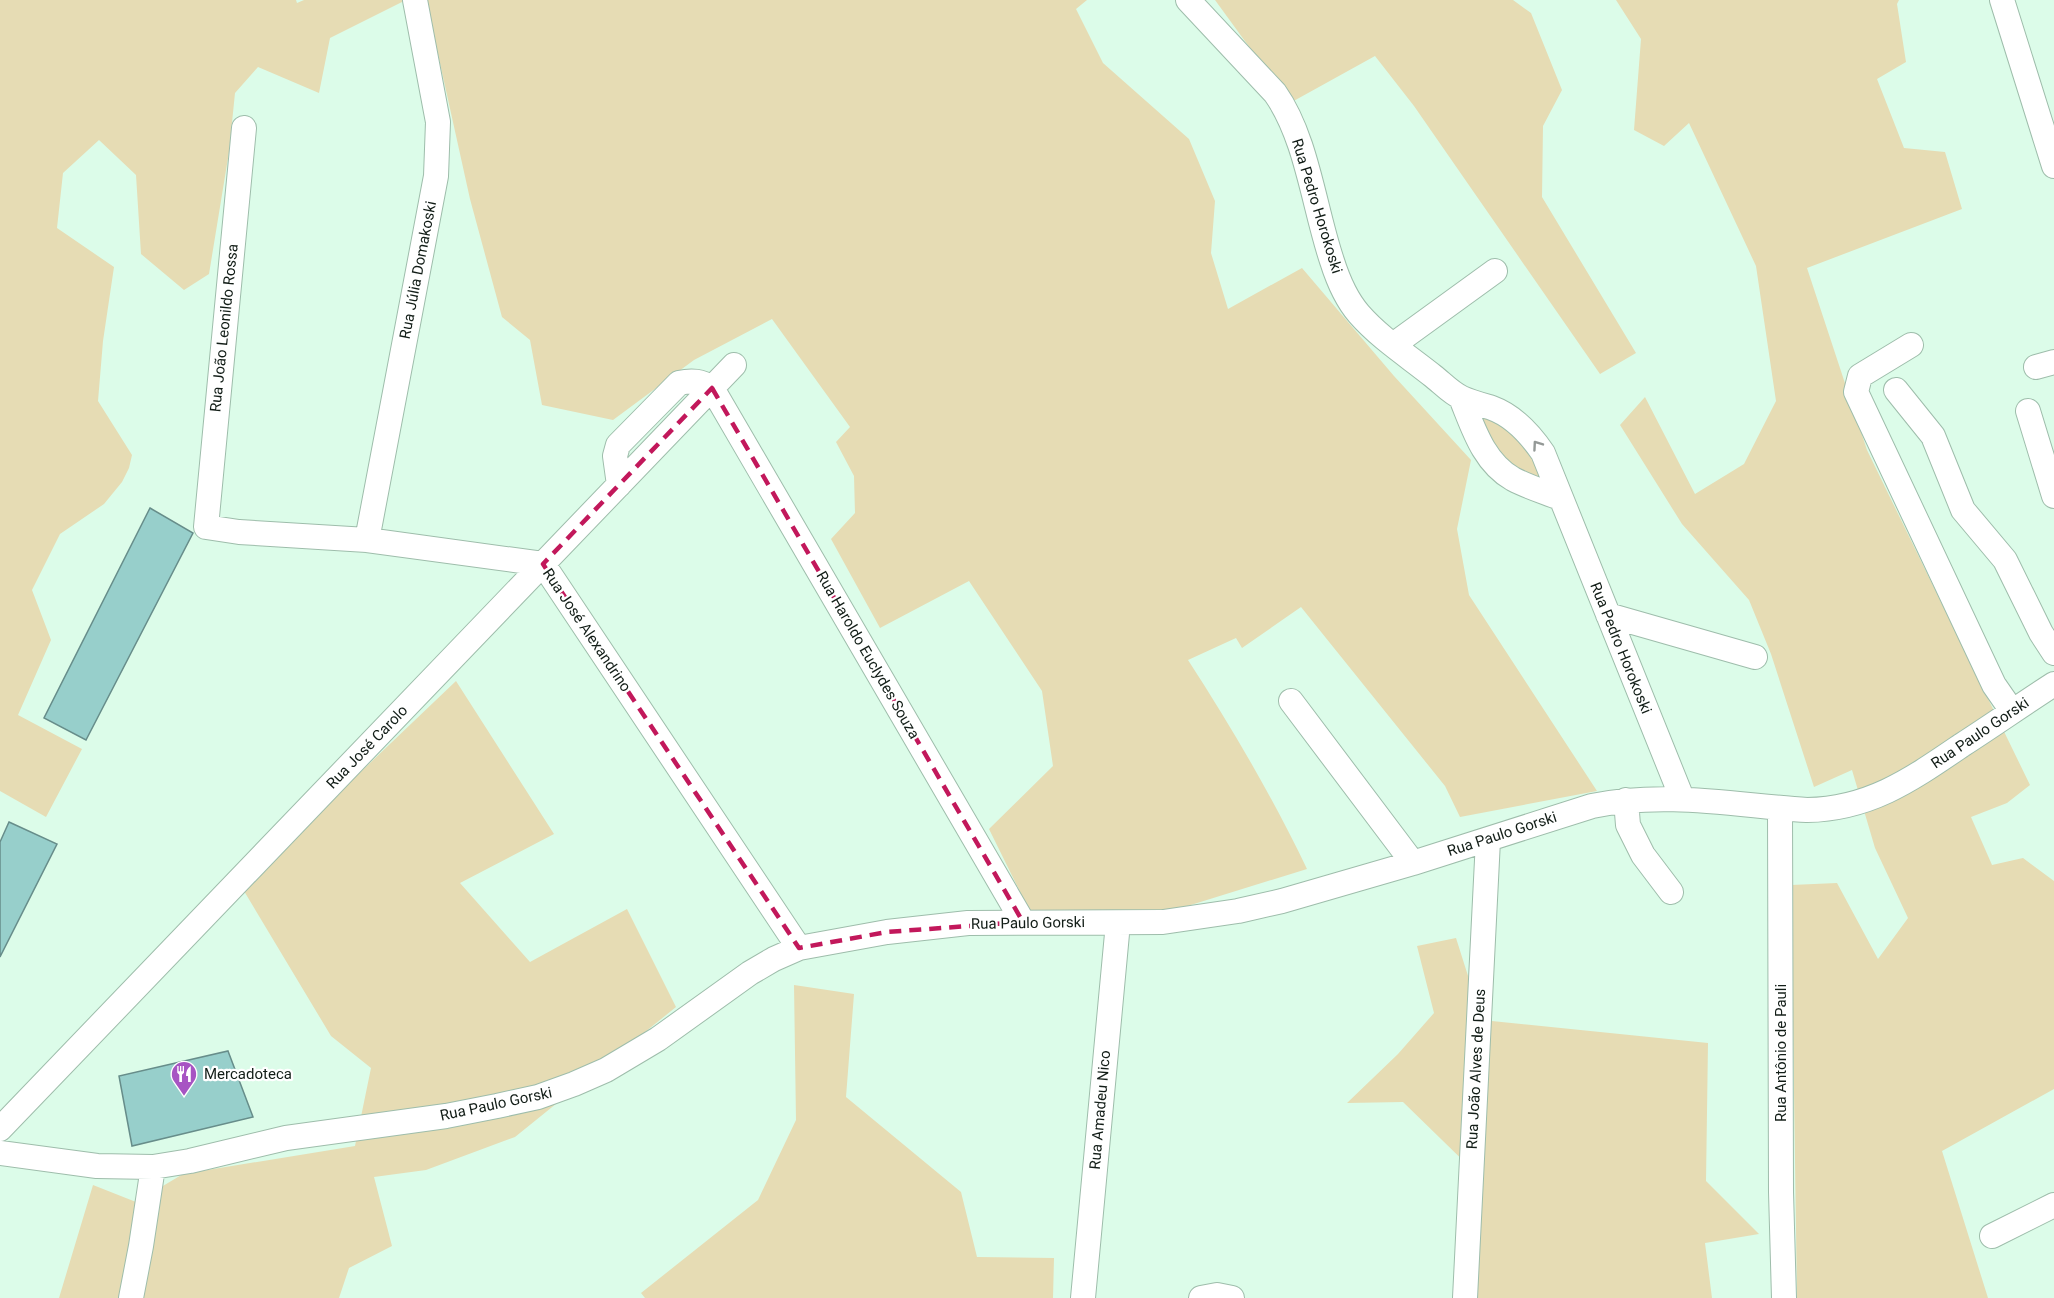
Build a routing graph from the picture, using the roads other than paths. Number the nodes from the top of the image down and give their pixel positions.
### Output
1 (415, 0) edge
2 (1188, 0) edge
3 (2002, 0) edge
4 (244, 128) dead end
5 (2054, 166) edge
6 (1495, 271) dead end
7 (1393, 345) junction
8 (1911, 345) dead end
9 (734, 365) dead end
10 (712, 388) junction
11 (1896, 390) dead end
12 (1461, 398) junction
13 (2028, 411) dead end
14 (2054, 496) edge
15 (1560, 498) junction
16 (206, 527) joint
17 (367, 540) junction
18 (543, 564) junction
19 (1608, 615) junction
20 (2054, 653) edge
21 (1755, 657) dead end
22 (2054, 684) edge
23 (1291, 701) dead end
24 (2012, 711) junction
25 (1682, 798) junction
26 (1626, 800) junction
27 (1780, 808) junction
28 (1488, 840) junction
29 (1413, 862) junction
30 (1671, 892) dead end
31 (1023, 922) junction
32 (1118, 923) junction
33 (799, 948) junction
34 (0, 1129) edge
35 (0, 1153) edge
36 (153, 1167) junction
37 (2054, 1205) edge
38 (1992, 1236) dead end
39 (131, 1298) edge
40 (1083, 1298) edge
41 (1202, 1298) edge
42 (1232, 1298) edge
43 (1465, 1298) edge
44 (1784, 1298) edge

1 - 17 street, Rua Júlia Domakoski
2 - 7 street, Rua Pedro Horokoski
3 - 5 street
4 - 16 street, Rua João Leonildo Rossa
6 - 7 street
7 - 12 street, Rua Pedro Horokoski
8 - 24 street
9 - 10 street, Rua José Carolo
10 - 18 street, Rua José Carolo
10 - 31 street, Rua Haroldo Euclydes Souza
11 - 20 street
12 - 15 street
15 -> 12 street, Rua Pedro Horokoski
13 - 14 street
15 - 19 street, Rua Pedro Horokoski
16 - 17 street, Rua José Alexandrino
17 - 18 street, Rua José Alexandrino
18 - 33 street, Rua José Alexandrino
18 - 34 street, Rua José Carolo
19 - 21 street
19 - 25 street, Rua Pedro Horokoski
22 - 24 street, Rua Paulo Gorski
23 - 29 street
24 - 27 street, Rua Paulo Gorski
25 - 26 street, Rua Paulo Gorski
25 - 27 street, Rua Paulo Gorski
26 - 28 street, Rua Paulo Gorski
26 - 30 street
27 - 44 street, Rua Antônio de Pauli
28 - 29 street, Rua Paulo Gorski
28 - 43 street, Rua João Alves de Deus
29 - 32 street, Rua Paulo Gorski
31 - 32 street, Rua Paulo Gorski
31 - 33 street, Rua Paulo Gorski
32 - 40 street, Rua Amadeu Nico
33 - 36 street, Rua Paulo Gorski
35 - 36 street, Rua Paulo Gorski
36 - 39 street
37 - 38 street
41 - 42 street

